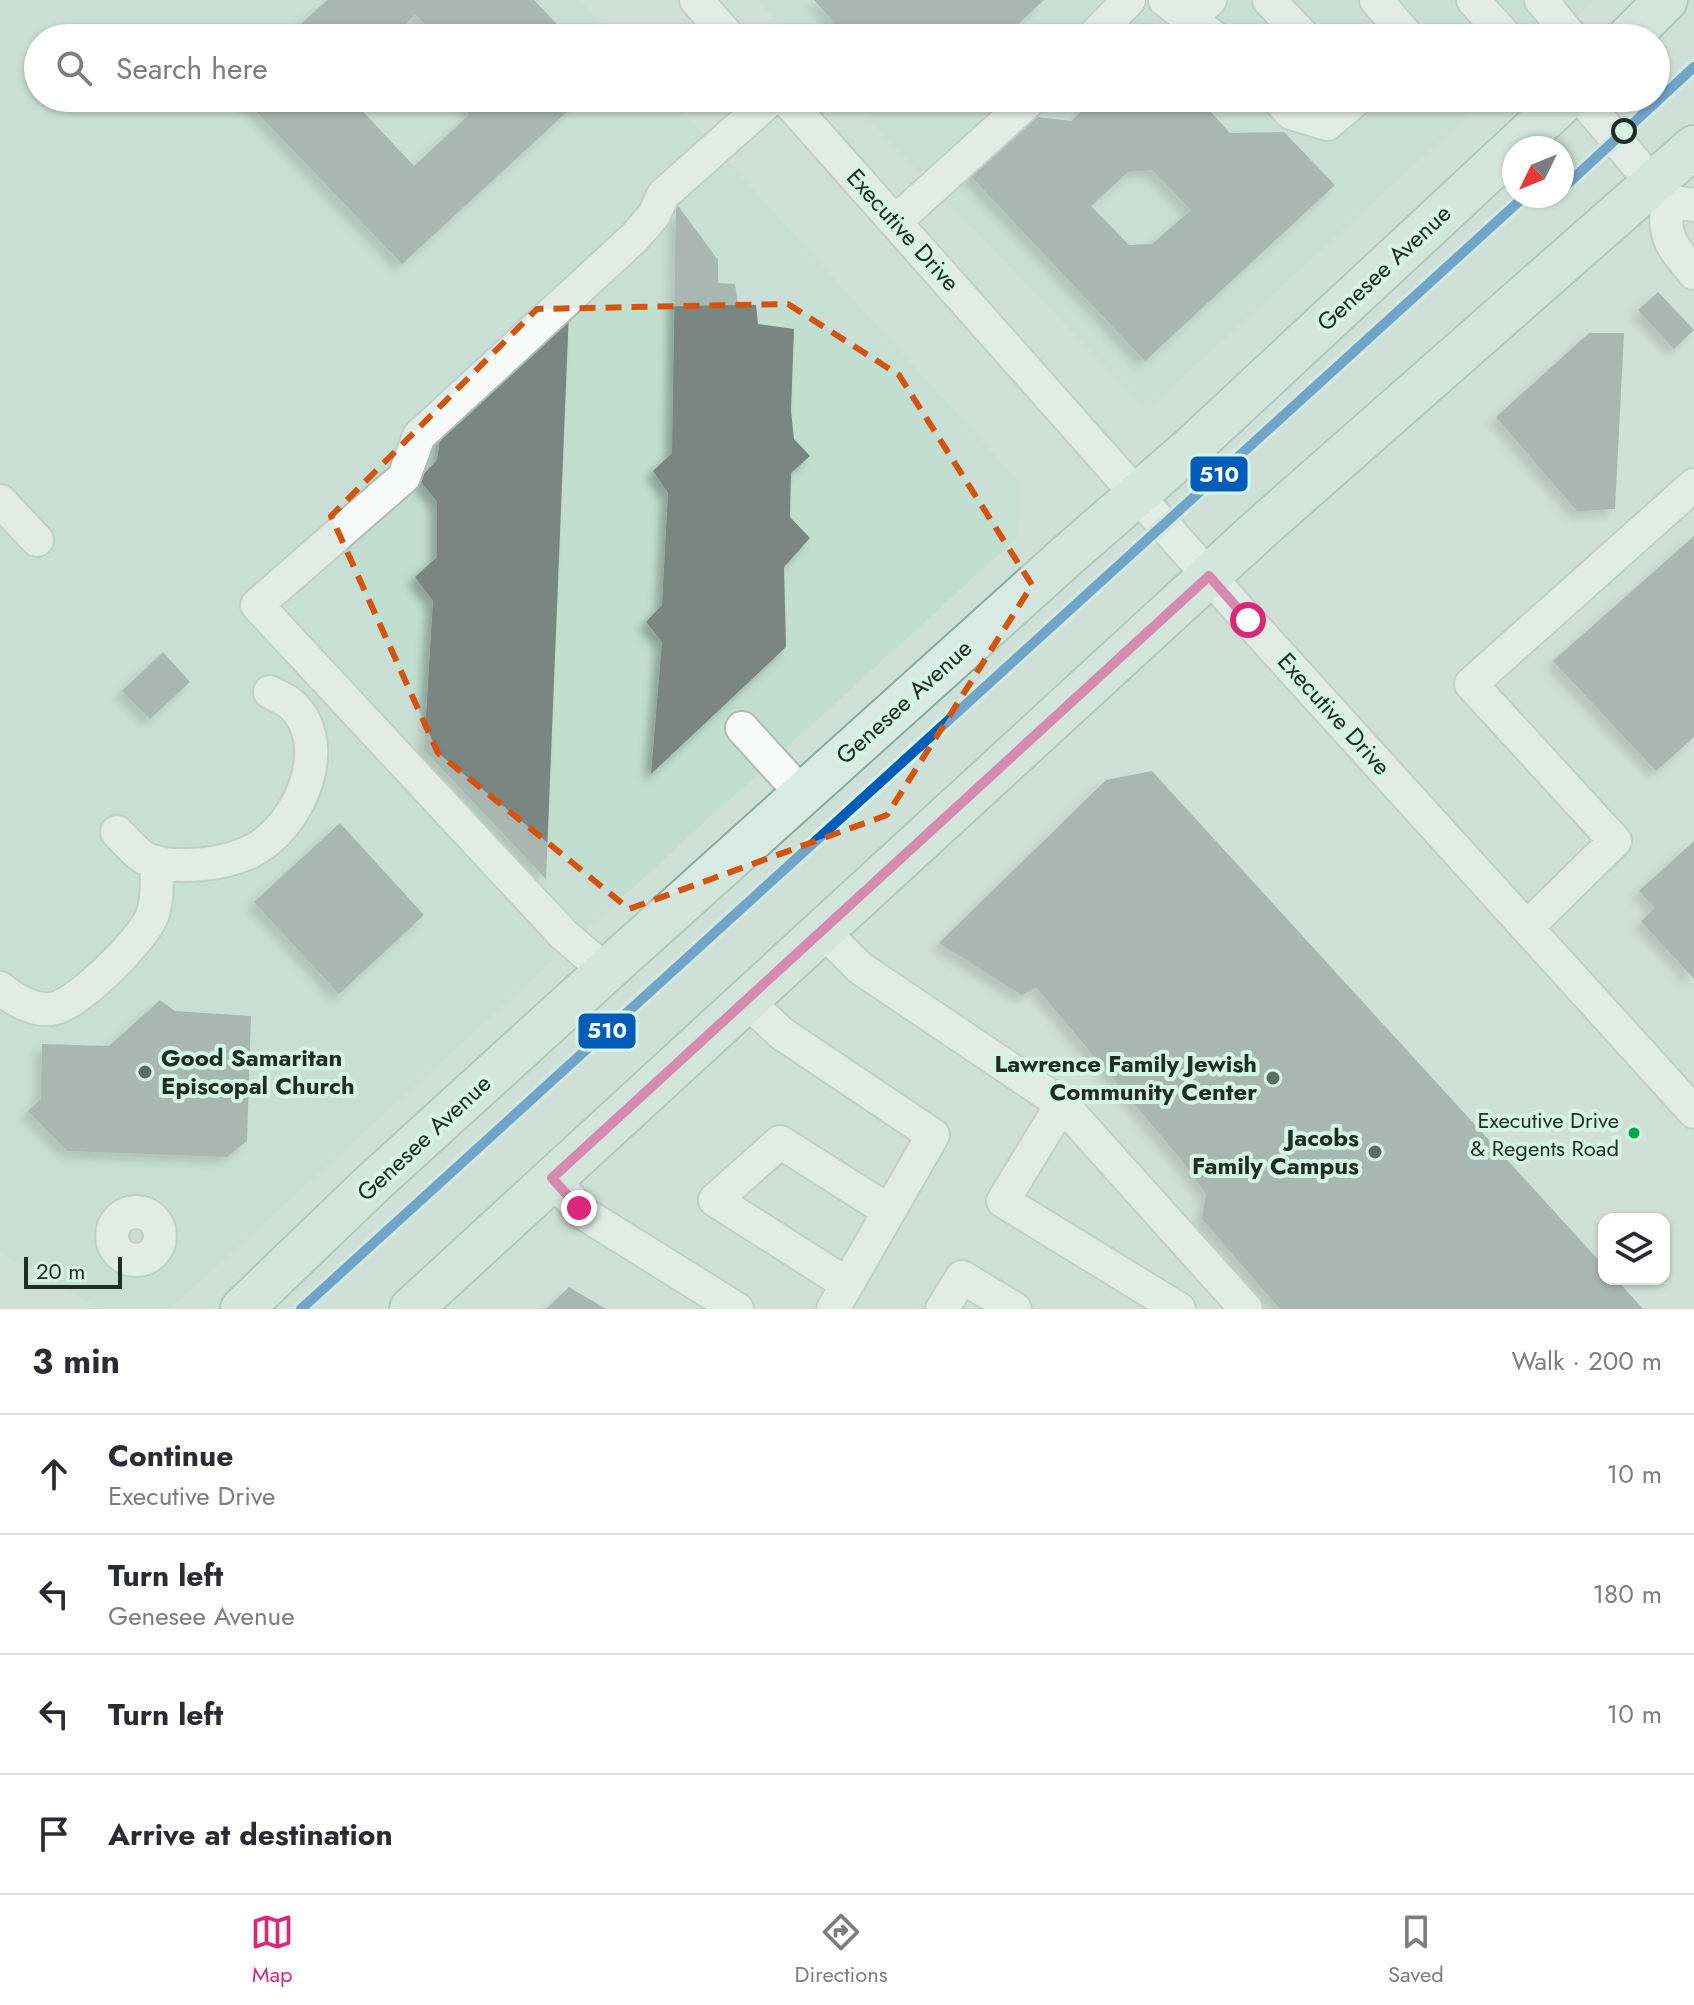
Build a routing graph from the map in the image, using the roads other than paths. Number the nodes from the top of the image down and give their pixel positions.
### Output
1 (696, 0) edge
2 (1129, 0) edge
3 (1269, 0) edge
4 (1376, 0) edge
5 (1473, 0) edge
6 (1541, 0) edge
7 (1666, 0) edge
8 (1188, 6) edge
9 (717, 24) edge
10 (1106, 24) edge
11 (1203, 24) edge
12 (1292, 24) edge
13 (1397, 24) edge
14 (1494, 24) edge
15 (1561, 24) edge
16 (1642, 24) edge
17 (756, 112) edge
18 (798, 112) edge
19 (1017, 112) edge
20 (1290, 112) edge
21 (1341, 112) edge
22 (1552, 112) edge
23 (1595, 112) edge
24 (1694, 147) edge
25 (1671, 197) edge
26 (896, 221) junction
27 (1694, 273) edge
28 (1694, 485) edge
29 (1138, 496) junction
30 (0, 501) edge
31 (37, 540) dead end
32 (1209, 576) junction
33 (270, 692) dead end
34 (742, 728) dead end
35 (802, 794) junction
36 (117, 832) dead end
37 (157, 862) junction
38 (1528, 926) junction
39 (822, 930) junction
40 (606, 971) junction
41 (0, 988) edge
42 (746, 1000) junction
43 (1062, 1104) junction
44 (1694, 1112) edge
45 (552, 1178) junction
46 (889, 1211) junction
47 (840, 1296) edge
48 (242, 1309) edge
49 (411, 1309) edge
50 (737, 1309) edge
51 (942, 1309) edge
52 (1015, 1309) edge
53 (1179, 1309) edge
54 (1246, 1309) edge

1 - 9 street
2 - 10 street
3 - 12 street
4 - 13 street
5 - 14 street
6 - 15 street
7 - 16 main road
8 - 11 street
17 - 40 street
18 - 26 street, Executive Drive
19 - 26 street
20 - 21 street
22 - 29 main road, Genesee Avenue
23 - 25 street
24 - 25 main road
25 - 27 street
25 - 32 main road
26 - 29 street, Executive Drive
28 - 38 street
29 - 32 street, Executive Drive
29 - 35 main road, Genesee Avenue
30 - 31 street
32 - 38 street, Executive Drive
32 - 39 main road
33 - 37 street
34 - 35 street
35 - 40 main road, Genesee Avenue
36 - 37 street
37 - 41 street
38 - 44 street, Executive Drive
39 - 42 main road
39 - 43 street
40 - 48 main road, Genesee Avenue
42 - 45 main road
42 - 46 street
43 - 53 street
43 - 54 street
45 - 49 main road
45 - 50 street
46 - 47 street
46 - 47 street
51 - 52 street

